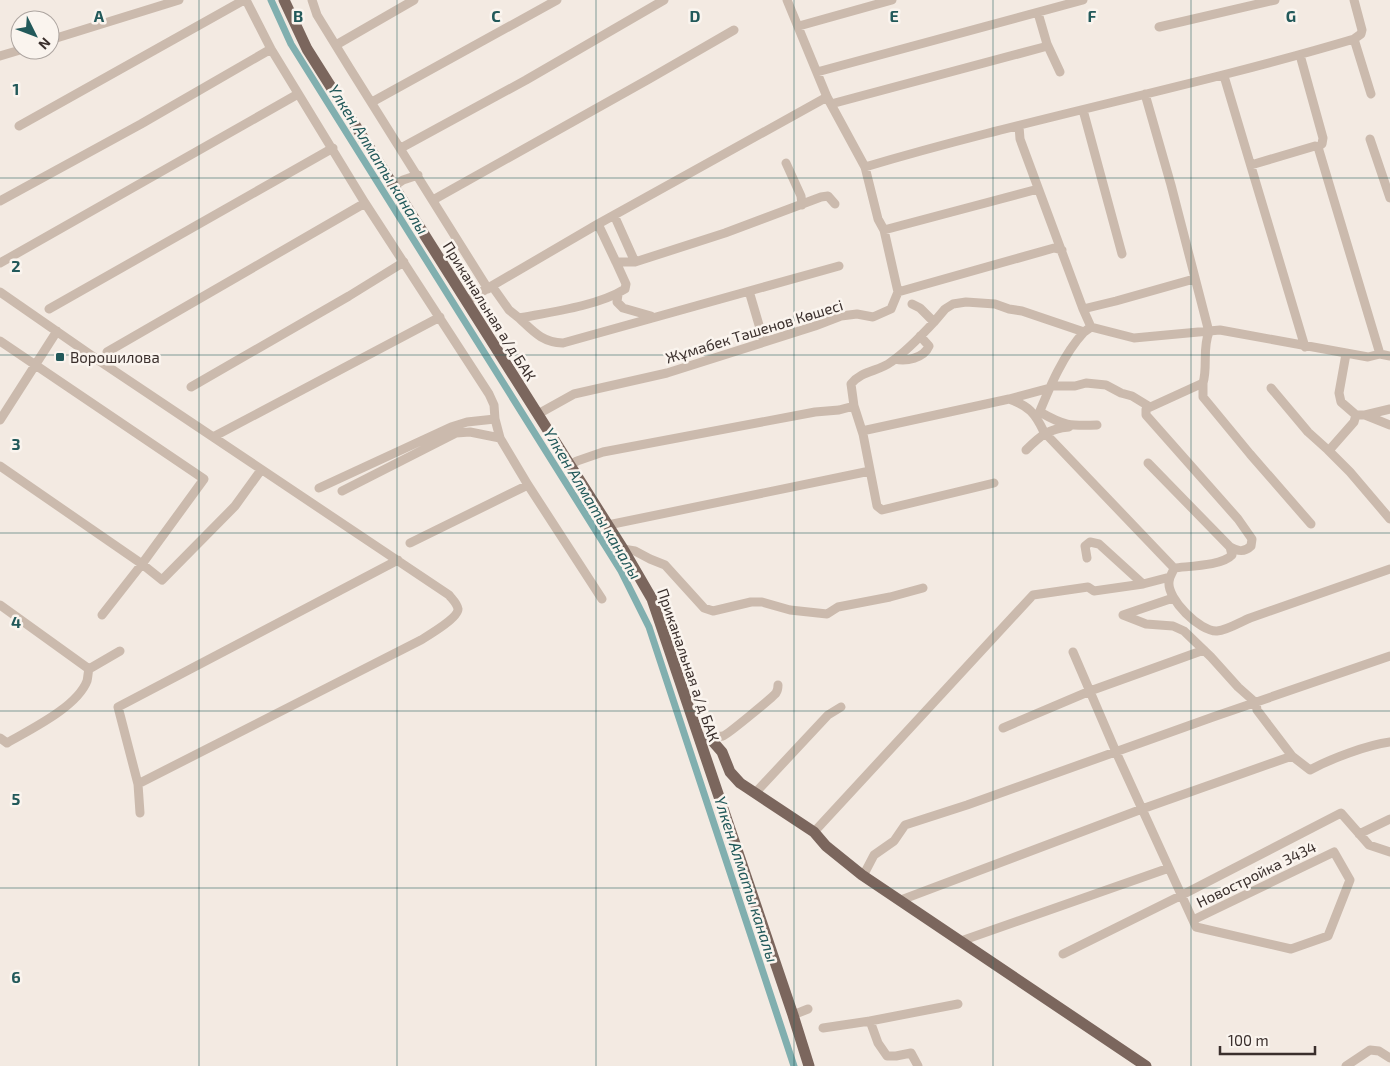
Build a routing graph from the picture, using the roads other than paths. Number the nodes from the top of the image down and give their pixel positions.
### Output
1 (179, 0) edge
2 (245, 0) edge
3 (286, 0) edge
4 (312, 0) edge
5 (414, 0) edge
6 (557, 0) edge
7 (664, 0) edge
8 (787, 0) edge
9 (892, 0) edge
10 (1083, 0) edge
11 (1275, 0) edge
12 (1354, 0) edge
13 (1038, 14) junction
14 (799, 26) junction
15 (1160, 27) dead end
16 (734, 30) dead end
17 (60, 37) edge
18 (1354, 39) junction
19 (1047, 44) junction
20 (336, 45) junction
21 (271, 49) junction
22 (1300, 55) junction
23 (817, 72) junction
24 (1060, 72) dead end
25 (1224, 76) junction
26 (298, 94) junction
27 (1145, 94) junction
28 (1371, 94) dead end
29 (829, 100) junction
30 (372, 102) junction
31 (1083, 110) junction
32 (19, 126) dead end
33 (1019, 126) junction
34 (1370, 139) dead end
35 (1318, 147) junction
36 (333, 148) junction
37 (401, 148) junction
38 (786, 163) dead end
39 (1251, 165) junction
40 (865, 167) junction
41 (418, 175) junction
42 (394, 186) junction
43 (1038, 189) junction
44 (1390, 198) edge
45 (434, 200) junction
46 (0, 202) edge
47 (365, 203) junction
48 (835, 204) dead end
49 (802, 205) junction
50 (614, 215) junction
51 (598, 224) junction
52 (884, 230) junction
53 (1062, 250) junction
54 (1122, 254) dead end
55 (404, 262) junction
56 (616, 262) junction
57 (635, 262) junction
58 (0, 263) edge
59 (839, 266) dead end
60 (1194, 279) junction
61 (490, 287) junction
62 (749, 291) junction
63 (0, 292) edge
64 (898, 292) junction
65 (618, 294) junction
66 (466, 301) junction
67 (912, 304) dead end
68 (49, 309) dead end
69 (1083, 309) junction
70 (654, 316) junction
71 (440, 317) junction
72 (519, 318) junction
73 (934, 322) junction
74 (1088, 329) junction
75 (57, 331) junction
76 (1209, 332) junction
77 (920, 336) junction
78 (0, 341) edge
79 (764, 342) junction
80 (1305, 347) junction
81 (107, 352) dead end
82 (1346, 354) junction
83 (1380, 354) junction
84 (1390, 356) edge
85 (895, 359) junction
86 (35, 365) junction
87 (1203, 383) junction
88 (191, 387) dead end
89 (1051, 387) junction
90 (1271, 388) dead end
91 (1009, 399) junction
92 (854, 406) junction
93 (1150, 407) junction
94 (1390, 409) edge
95 (538, 414) junction
96 (1038, 415) junction
97 (1361, 415) junction
98 (495, 419) junction
99 (0, 420) edge
100 (1098, 425) dead end
101 (1390, 425) edge
102 (1072, 426) junction
103 (862, 431) junction
104 (1046, 433) junction
105 (213, 437) junction
106 (500, 438) junction
107 (1026, 450) dead end
108 (1328, 450) junction
109 (1148, 464) dead end
110 (570, 465) junction
111 (0, 466) edge
112 (261, 470) junction
113 (870, 471) junction
114 (994, 483) dead end
115 (528, 485) junction
116 (318, 488) dead end
117 (342, 492) dead end
118 (1390, 519) edge
119 (1311, 524) dead end
120 (608, 525) junction
121 (410, 543) dead end
122 (1230, 547) junction
123 (623, 549) junction
124 (1087, 558) dead end
125 (398, 560) junction
126 (142, 564) junction
127 (1174, 568) junction
128 (1390, 569) edge
129 (1170, 577) junction
130 (1143, 584) junction
131 (923, 588) dead end
132 (1173, 598) junction
133 (602, 599) dead end
134 (0, 605) edge
135 (102, 614) dead end
136 (1204, 650) junction
137 (120, 651) dead end
138 (1073, 652) dead end
139 (1390, 656) edge
140 (88, 669) junction
141 (778, 685) dead end
142 (1090, 691) junction
143 (1256, 703) junction
144 (841, 707) dead end
145 (1003, 728) dead end
146 (703, 737) junction
147 (4, 741) edge
148 (1390, 742) edge
149 (1116, 752) junction
150 (1292, 756) junction
151 (138, 784) junction
152 (756, 792) junction
153 (1142, 809) junction
154 (140, 813) dead end
155 (1390, 820) edge
156 (814, 832) junction
157 (1359, 834) junction
158 (1390, 852) edge
159 (1169, 868) junction
160 (863, 876) junction
161 (1182, 895) junction
162 (901, 900) junction
163 (1193, 920) junction
164 (961, 940) junction
165 (1063, 954) dead end
166 (958, 1004) dead end
167 (808, 1009) dead end
168 (793, 1015) junction
169 (870, 1020) junction
170 (823, 1028) dead end
171 (1390, 1058) edge
172 (809, 1066) edge
173 (918, 1066) edge
174 (1146, 1066) edge
175 (1346, 1066) edge

1 - 17 street
2 - 21 street
2 - 32 street
3 - 42 main road, Приканальная а/д БАК
4 - 20 street
5 - 20 street
6 - 30 street
7 - 37 street
8 - 14 street
9 - 14 street
10 - 13 street
11 - 15 street
12 - 18 street
13 - 19 street
13 - 23 street
14 - 23 street
16 - 45 street
18 - 22 street
18 - 28 street
19 - 24 street
19 - 29 street
20 - 30 street
21 - 26 street
21 - 46 street
22 - 25 street
22 - 35 street
23 - 29 street
25 - 27 street
25 - 39 street
26 - 36 street
26 - 58 street
27 - 31 street
27 - 60 street
29 - 40 street
29 - 50 street
30 - 37 street
31 - 33 street
31 - 54 street
33 - 40 street
33 - 43 street
34 - 44 street
35 - 39 street
35 - 83 street
36 - 47 street
36 - 68 street
37 - 41 street
38 - 49 street
39 - 80 street
40 - 52 street
41 - 42 street
41 - 45 street
42 - 66 main road, Приканальная а/д БАК
43 - 52 street
43 - 53 street
45 - 61 street
47 - 55 street
47 - 81 street
48 - 49 street
49 - 57 street
50 - 51 street
50 - 57 street
51 - 56 street
51 - 61 street
52 - 64 street
53 - 64 street
53 - 69 street
55 - 71 street
55 - 88 street
56 - 57 street
56 - 65 street
59 - 62 street
60 - 69 street
60 - 76 street
61 - 66 street
61 - 72 street
62 - 70 street
62 - 79 street
63 - 75 street
64 - 79 street, Жұмабек Тәшенов Көшесі
65 - 70 street
65 - 72 street
66 - 95 main road, Приканальная а/д БАК
67 - 73 street
69 - 74 street
70 - 72 street
71 - 98 street
71 - 105 street
73 - 74 street
73 - 77 street
74 - 76 street
74 - 89 street
75 - 86 street
75 - 105 street
76 - 80 street
76 - 87 street
77 - 85 street
77 - 85 street
78 - 86 street
79 - 95 street, Жұмабек Тәшенов Көшесі
80 - 82 street
82 - 83 street
82 - 97 street
83 - 84 street
85 - 92 street
86 - 99 street
86 - 126 street
87 - 93 street
87 - 119 street
89 - 91 street
89 - 93 street
89 - 96 street
90 - 108 street
91 - 96 street
91 - 103 street
92 - 103 street
92 - 110 street
93 - 122 street
94 - 97 street
95 - 110 main road, Приканальная а/д БАК
96 - 102 street
96 - 104 street
97 - 101 street
97 - 108 street
98 - 106 street
98 - 116 street
100 - 102 street
102 - 104 street
103 - 113 street
104 - 107 street
104 - 127 street
105 - 112 street
106 - 115 street
106 - 117 street
108 - 118 street
109 - 122 street
110 - 120 main road, Приканальная а/д БАК
111 - 126 street
112 - 125 street
112 - 126 street
113 - 114 street
113 - 120 street
115 - 121 street
115 - 133 street
120 - 123 main road, Приканальная а/д БАК
122 - 127 street
123 - 131 street
123 - 146 main road, Приканальная а/д БАК
124 - 130 street
125 - 151 street
125 - 151 street
126 - 135 street
127 - 129 street
128 - 132 street
129 - 130 street
129 - 132 street
130 - 156 street
132 - 136 street
134 - 140 street
136 - 142 street
136 - 143 street
137 - 140 street
138 - 142 street, Новостройка 3434
139 - 143 street
140 - 147 street
141 - 146 street
142 - 145 street
142 - 149 street, Новостройка 3434
143 - 149 street
143 - 150 street
144 - 152 street
146 - 152 main road
146 - 168 main road, Приканальная а/д БАК
148 - 150 street
149 - 153 street, Новостройка 3434
149 - 160 street
150 - 153 street
151 - 154 street
152 - 156 main road
153 - 159 street, Новостройка 3434
153 - 162 street
155 - 157 street
156 - 160 main road
157 - 158 street
157 - 161 street
159 - 161 street, Новостройка 3434
159 - 164 street
160 - 162 main road
161 - 163 street, Новостройка 3434
161 - 165 street
162 - 164 main road
163 - 163 street, Новостройка 3434
164 - 174 main road
166 - 169 street
167 - 168 street
168 - 172 main road, Приканальная а/д БАК
169 - 170 street
169 - 173 street
171 - 175 street

